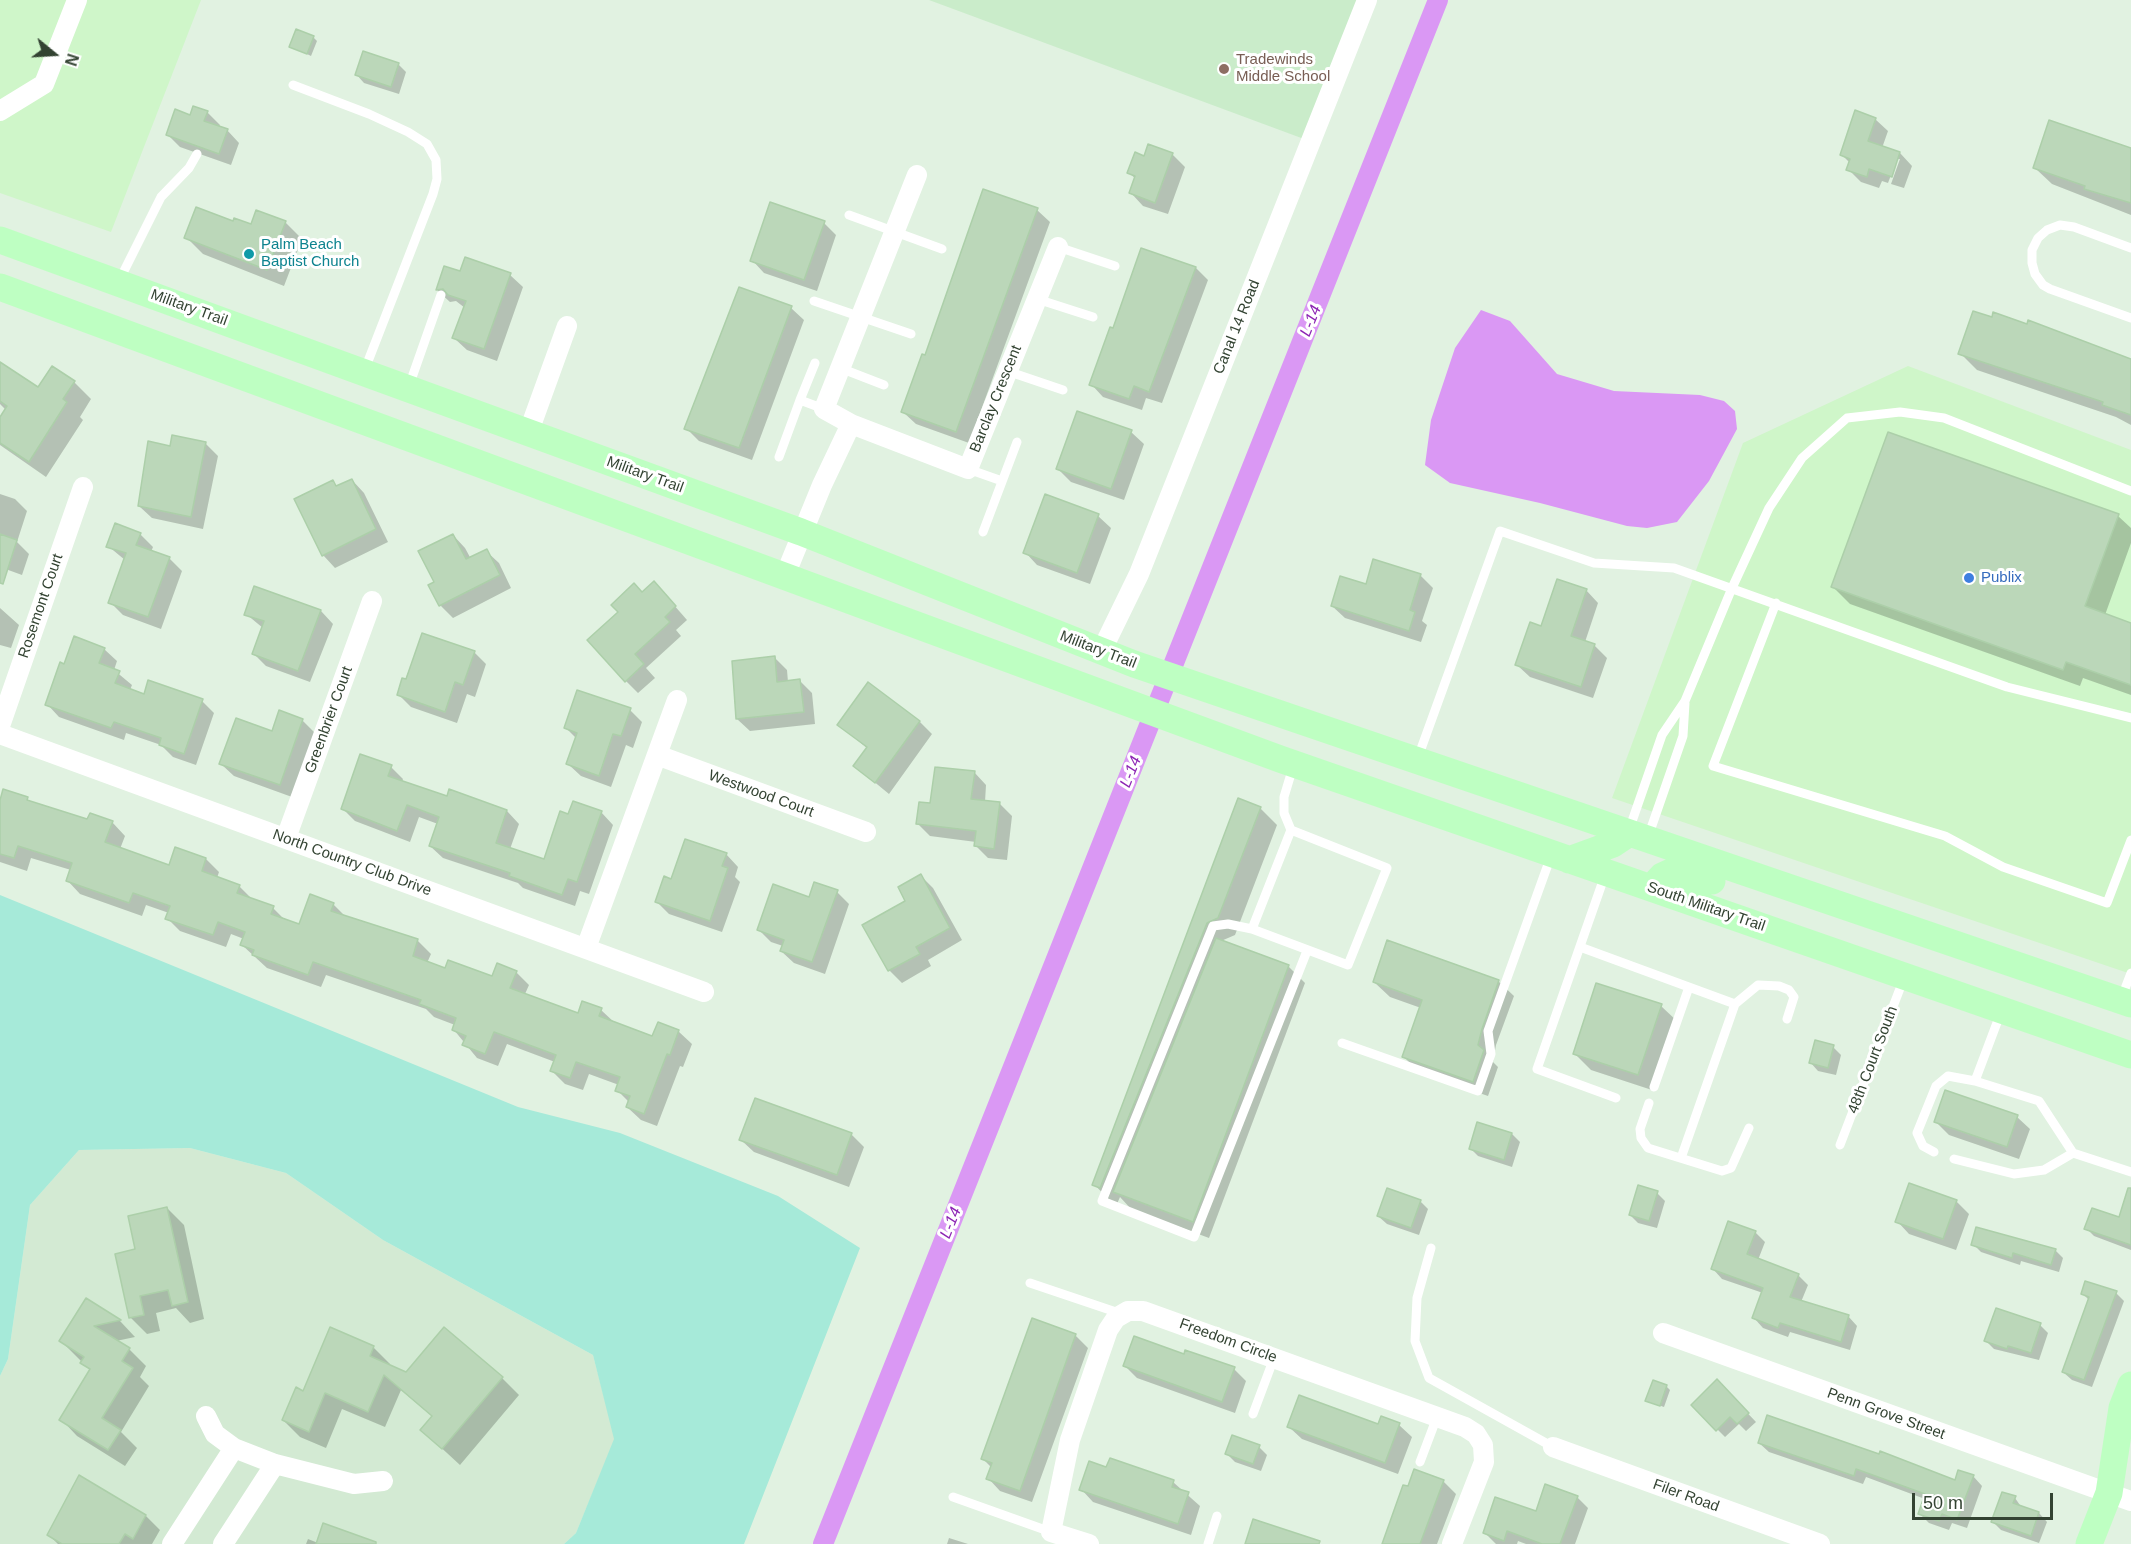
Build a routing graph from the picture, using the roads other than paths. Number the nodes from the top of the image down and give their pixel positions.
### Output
1 (77, 0) edge
2 (1367, 0) edge
3 (292, 85) dead end
4 (0, 111) edge
5 (197, 154) dead end
6 (916, 175) dead end
7 (849, 215) dead end
8 (894, 232) junction
9 (0, 240) edge
10 (1058, 247) joint
11 (2131, 248) edge
12 (942, 249) dead end
13 (1115, 266) dead end
14 (119, 283) junction
15 (0, 287) edge
16 (441, 295) dead end
17 (1037, 298) junction
18 (814, 301) dead end
19 (1093, 316) dead end
20 (860, 317) junction
21 (2131, 318) edge
22 (567, 326) dead end
23 (911, 334) dead end
24 (815, 363) dead end
25 (840, 368) junction
26 (1007, 370) junction
27 (364, 372) junction
28 (884, 385) dead end
29 (409, 388) junction
30 (1063, 390) dead end
31 (800, 400) junction
32 (824, 409) junction
33 (851, 424) junction
34 (529, 431) junction
35 (1017, 442) dead end
36 (779, 457) dead end
37 (968, 469) junction
38 (1002, 481) junction
39 (82, 487) dead end
40 (2131, 492) edge
41 (801, 532) junction
42 (983, 532) dead end
43 (784, 578) junction
44 (1732, 588) junction
45 (372, 601) dead end
46 (1776, 603) junction
47 (1101, 652) junction
48 (677, 700) dead end
49 (1685, 701) junction
50 (2131, 718) edge
51 (0, 726) edge
52 (0, 734) edge
53 (657, 755) junction
54 (1287, 762) junction
55 (1416, 762) junction
56 (1291, 830) junction
57 (866, 832) dead end
58 (1638, 837) junction
59 (285, 838) junction
60 (2131, 840) edge
61 (1560, 857) junction
62 (1606, 872) junction
63 (1652, 888) junction
64 (1902, 927) junction
65 (1252, 929) junction
66 (1580, 947) junction
67 (586, 948) junction
68 (1307, 951) junction
69 (2131, 973) edge
70 (1905, 976) junction
71 (1689, 987) junction
72 (705, 992) dead end
73 (2126, 1002) edge
74 (1735, 1004) junction
75 (2002, 1010) junction
76 (1787, 1019) dead end
77 (1342, 1043) dead end
78 (2131, 1055) edge
79 (1975, 1081) junction
80 (1654, 1087) dead end
81 (1616, 1098) dead end
82 (1649, 1103) dead end
83 (1749, 1128) dead end
84 (1840, 1145) dead end
85 (1934, 1152) dead end
86 (2073, 1153) junction
87 (1681, 1158) junction
88 (1954, 1159) dead end
89 (2131, 1172) edge
90 (1431, 1248) dead end
91 (1030, 1282) dead end
92 (1123, 1314) junction
93 (1664, 1334) dead end
94 (1274, 1358) junction
95 (2131, 1385) edge
96 (1253, 1414) dead end
97 (206, 1416) dead end
98 (1437, 1417) junction
99 (1553, 1447) joint
100 (234, 1449) junction
101 (1420, 1462) dead end
102 (275, 1464) junction
103 (2131, 1466) edge
104 (383, 1481) dead end
105 (953, 1497) dead end
106 (2120, 1497) edge
107 (1217, 1516) dead end
108 (1050, 1538) edge
109 (172, 1544) edge
110 (223, 1544) edge
111 (1089, 1544) edge
112 (1208, 1544) edge
113 (1452, 1544) edge
114 (1820, 1544) edge
115 (2089, 1544) edge

1 - 4 street
2 - 47 street, Canal 14 Road
3 - 27 lane
5 - 14 lane
6 - 8 street
7 - 8 lane
8 - 12 lane
8 - 20 street
9 - 14 main road, Military Trail
10 - 13 lane
10 - 17 street, Barclay Crescent
11 - 21 lane
14 - 27 main road, Military Trail
15 - 43 main road
16 - 29 lane
17 - 19 lane
17 - 26 street, Barclay Crescent
18 - 20 lane
20 - 23 lane
20 - 25 street
22 - 34 street
24 - 31 lane
25 - 28 lane
25 - 32 street
26 - 30 lane
26 - 37 street, Barclay Crescent
27 - 29 main road, Military Trail
29 - 34 main road, Military Trail
31 - 32 lane
31 - 36 lane
32 - 33 street, Barclay Crescent
33 - 37 street, Barclay Crescent
33 - 41 street
34 - 41 main road, Military Trail
35 - 38 lane
37 - 38 lane
38 - 42 lane
39 - 51 street, Rosemont Court
40 - 44 lane
41 - 43 street
41 - 47 main road, Military Trail
43 - 54 main road
44 - 46 lane
44 - 49 lane
44 - 55 lane
45 - 59 street, Greenbrier Court
46 - 50 lane
46 - 60 lane
47 - 55 main road, Military Trail
48 - 53 street
49 - 58 lane
49 - 58 lane
52 - 59 street, North Country Club Drive
53 - 57 street, Westwood Court
53 - 67 street
54 - 56 lane
54 - 61 main road, South Military Trail
55 - 58 main road
56 - 65 lane
56 - 68 lane
58 - 61 main road
58 - 64 main road
59 - 67 street, North Country Club Drive
61 - 62 main road, South Military Trail
61 - 77 lane
62 - 63 main road, South Military Trail
62 - 66 lane
63 - 64 main road
63 - 70 main road, South Military Trail
64 - 73 main road
65 - 68 lane
65 - 68 lane
66 - 71 lane
66 - 81 lane
67 - 72 street, North Country Club Drive
69 - 73 lane
70 - 75 main road, South Military Trail
70 - 84 lane, 48th Court South
71 - 74 lane
71 - 80 lane
74 - 76 lane
74 - 87 lane
75 - 78 main road, South Military Trail
75 - 79 lane
79 - 85 lane
79 - 86 lane
82 - 87 lane
83 - 87 lane
86 - 88 lane
86 - 89 lane
90 - 99 lane
91 - 92 lane
92 - 94 street, Freedom Circle
92 - 108 street
93 - 106 street, Penn Grove Street
94 - 96 lane
94 - 98 street, Freedom Circle
95 - 106 main road
97 - 100 street
98 - 101 lane
98 - 113 street, Freedom Circle
99 - 114 street, Filer Road
100 - 102 street
100 - 109 street
102 - 104 street
102 - 110 street
103 - 106 main road
105 - 108 lane
106 - 115 main road
107 - 112 lane
108 - 111 street

